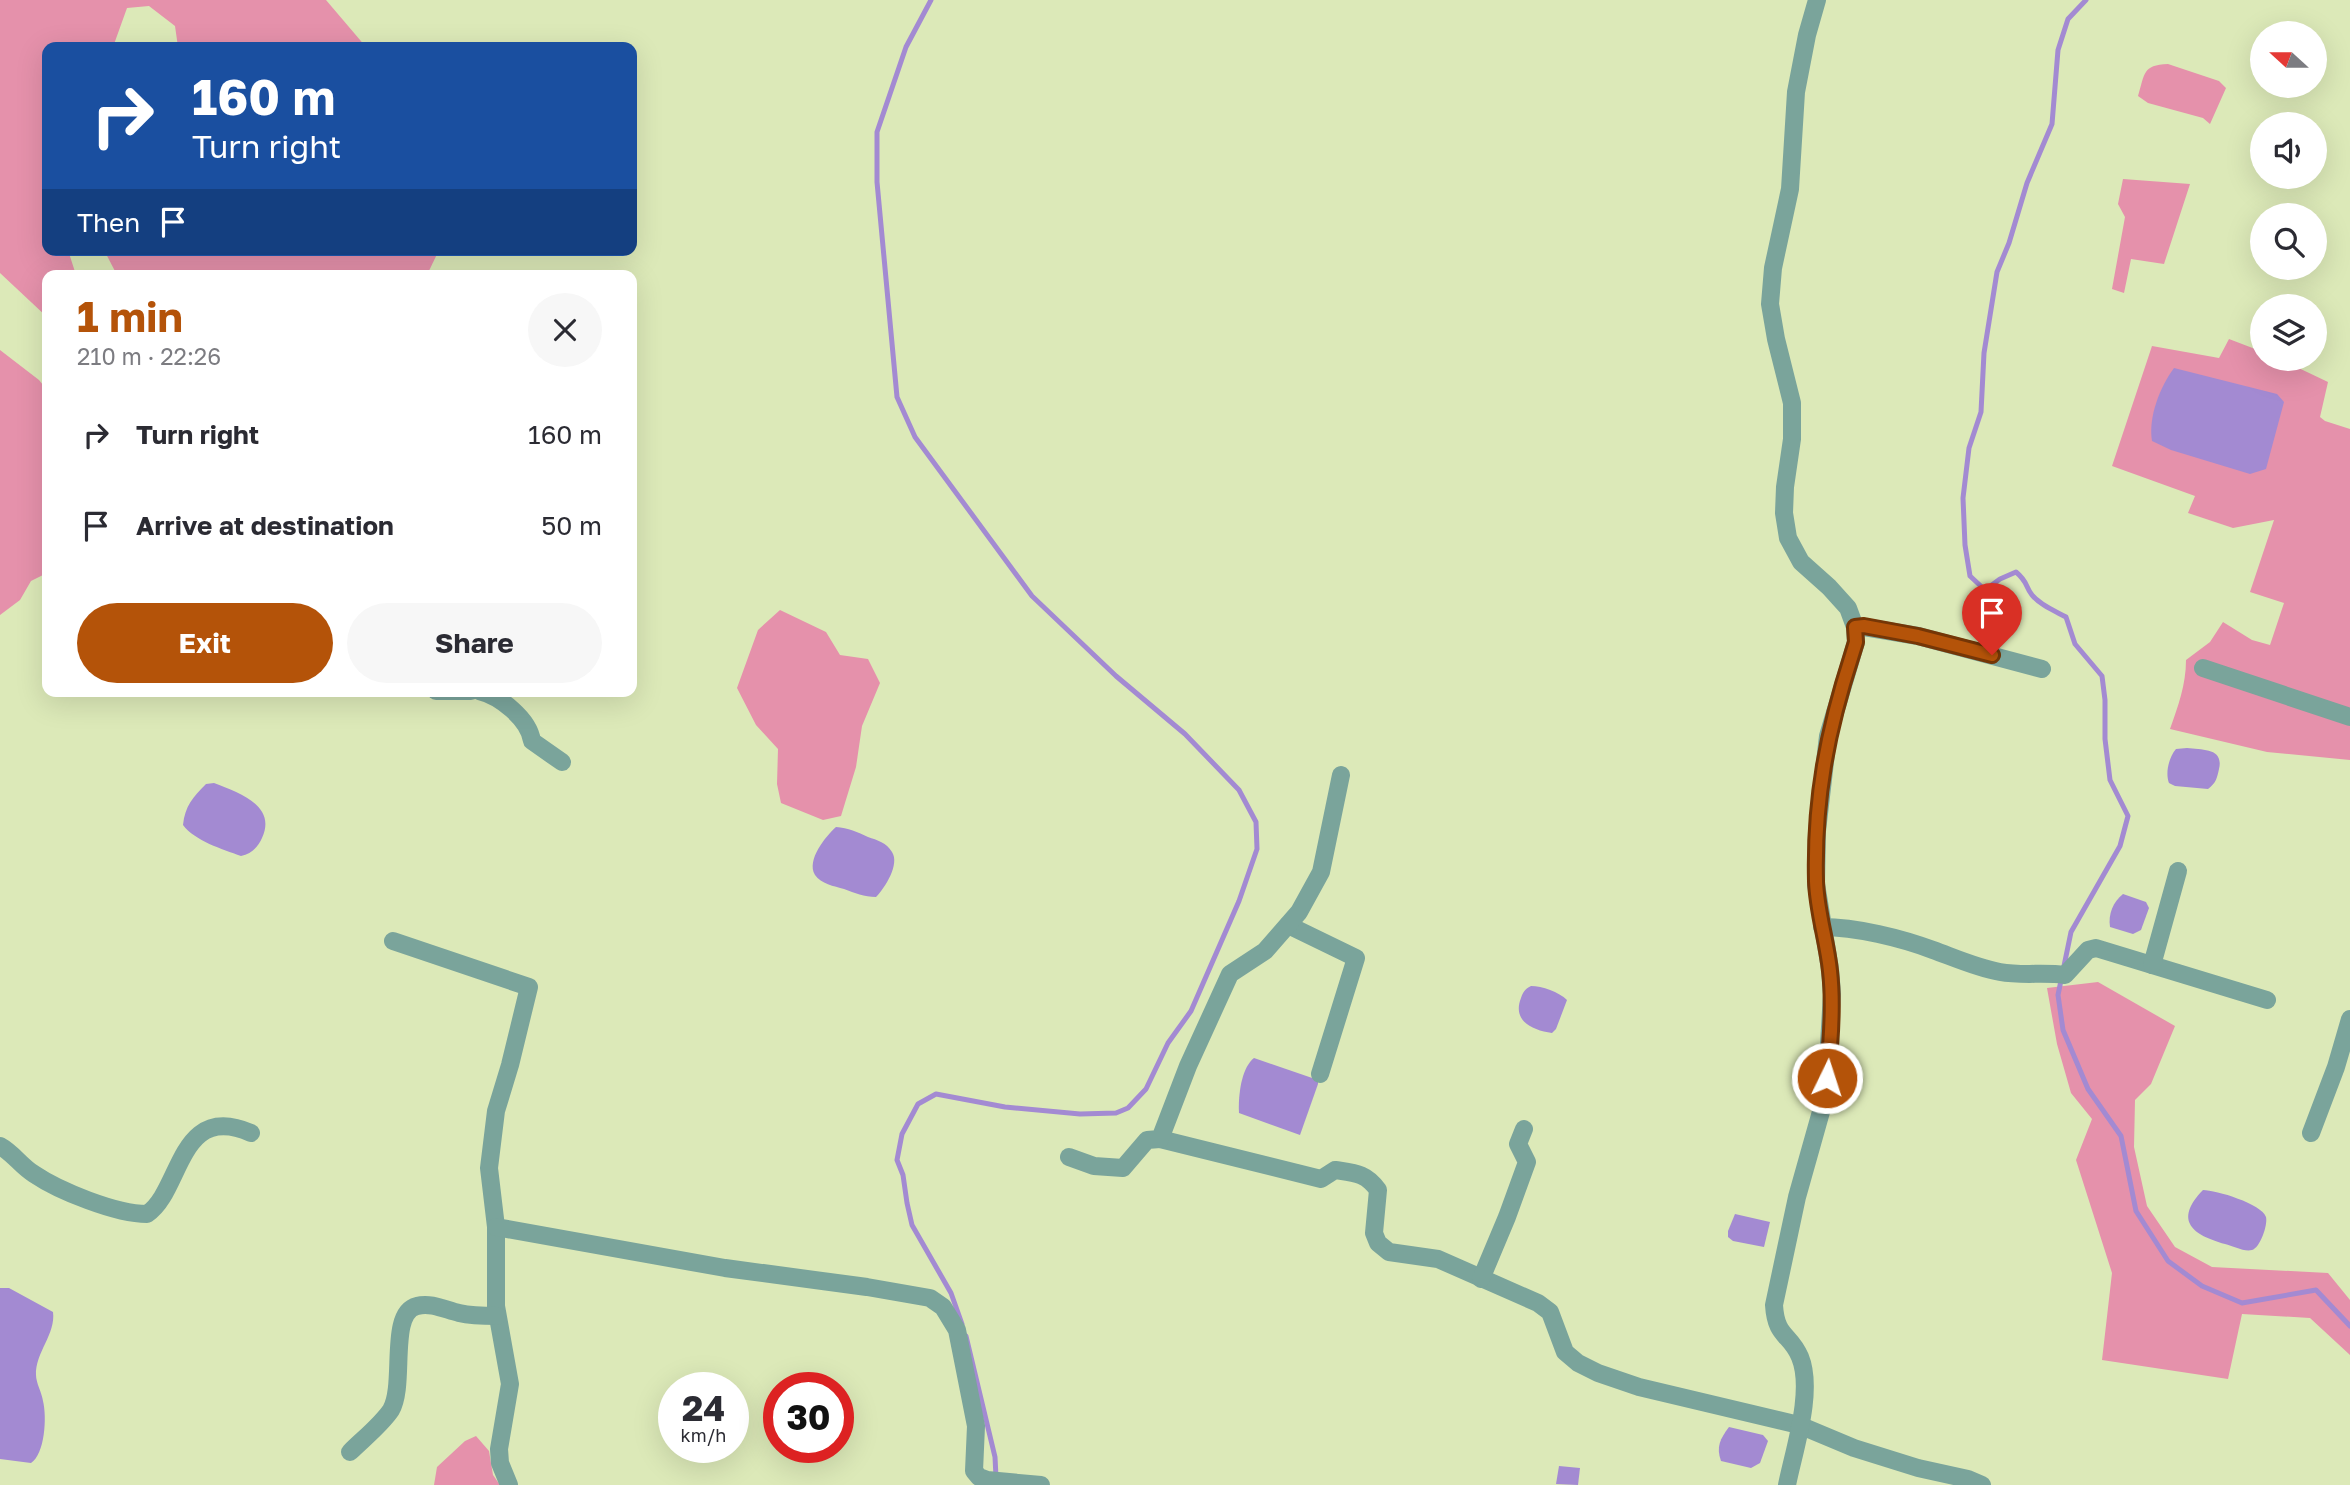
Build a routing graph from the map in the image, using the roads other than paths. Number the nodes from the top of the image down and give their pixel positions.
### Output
1 (1817, 0) edge
2 (1855, 627) junction
3 (2203, 668) dead end
4 (2042, 669) dead end
5 (493, 697) edge
6 (2350, 717) edge
7 (562, 762) dead end
8 (1341, 775) dead end
9 (2178, 872) dead end
10 (1288, 925) junction
11 (1822, 927) junction
12 (393, 941) dead end
13 (2152, 965) junction
14 (2267, 1000) dead end
15 (2350, 1019) edge
16 (1320, 1074) dead end
17 (1524, 1129) dead end
18 (2311, 1132) dead end
19 (251, 1133) dead end
20 (1160, 1139) junction
21 (0, 1146) edge
22 (1069, 1157) dead end
23 (496, 1227) junction
24 (1481, 1279) junction
25 (497, 1316) junction
26 (1799, 1425) junction
27 (350, 1452) dead end
28 (509, 1485) edge
29 (1041, 1485) edge
30 (1787, 1485) edge
31 (1982, 1485) edge

1 - 2 street
2 - 4 street
2 - 11 street
3 - 6 street
5 - 7 street
8 - 10 street
9 - 13 street
10 - 16 street
10 - 20 street
11 - 13 street
11 - 26 street
12 - 23 street
13 - 14 street
15 - 18 street
17 - 24 street
19 - 21 street
20 - 22 street
20 - 24 street
23 - 25 street
23 - 29 street
24 - 26 street
25 - 27 street
25 - 28 street
26 - 30 street
26 - 31 street

